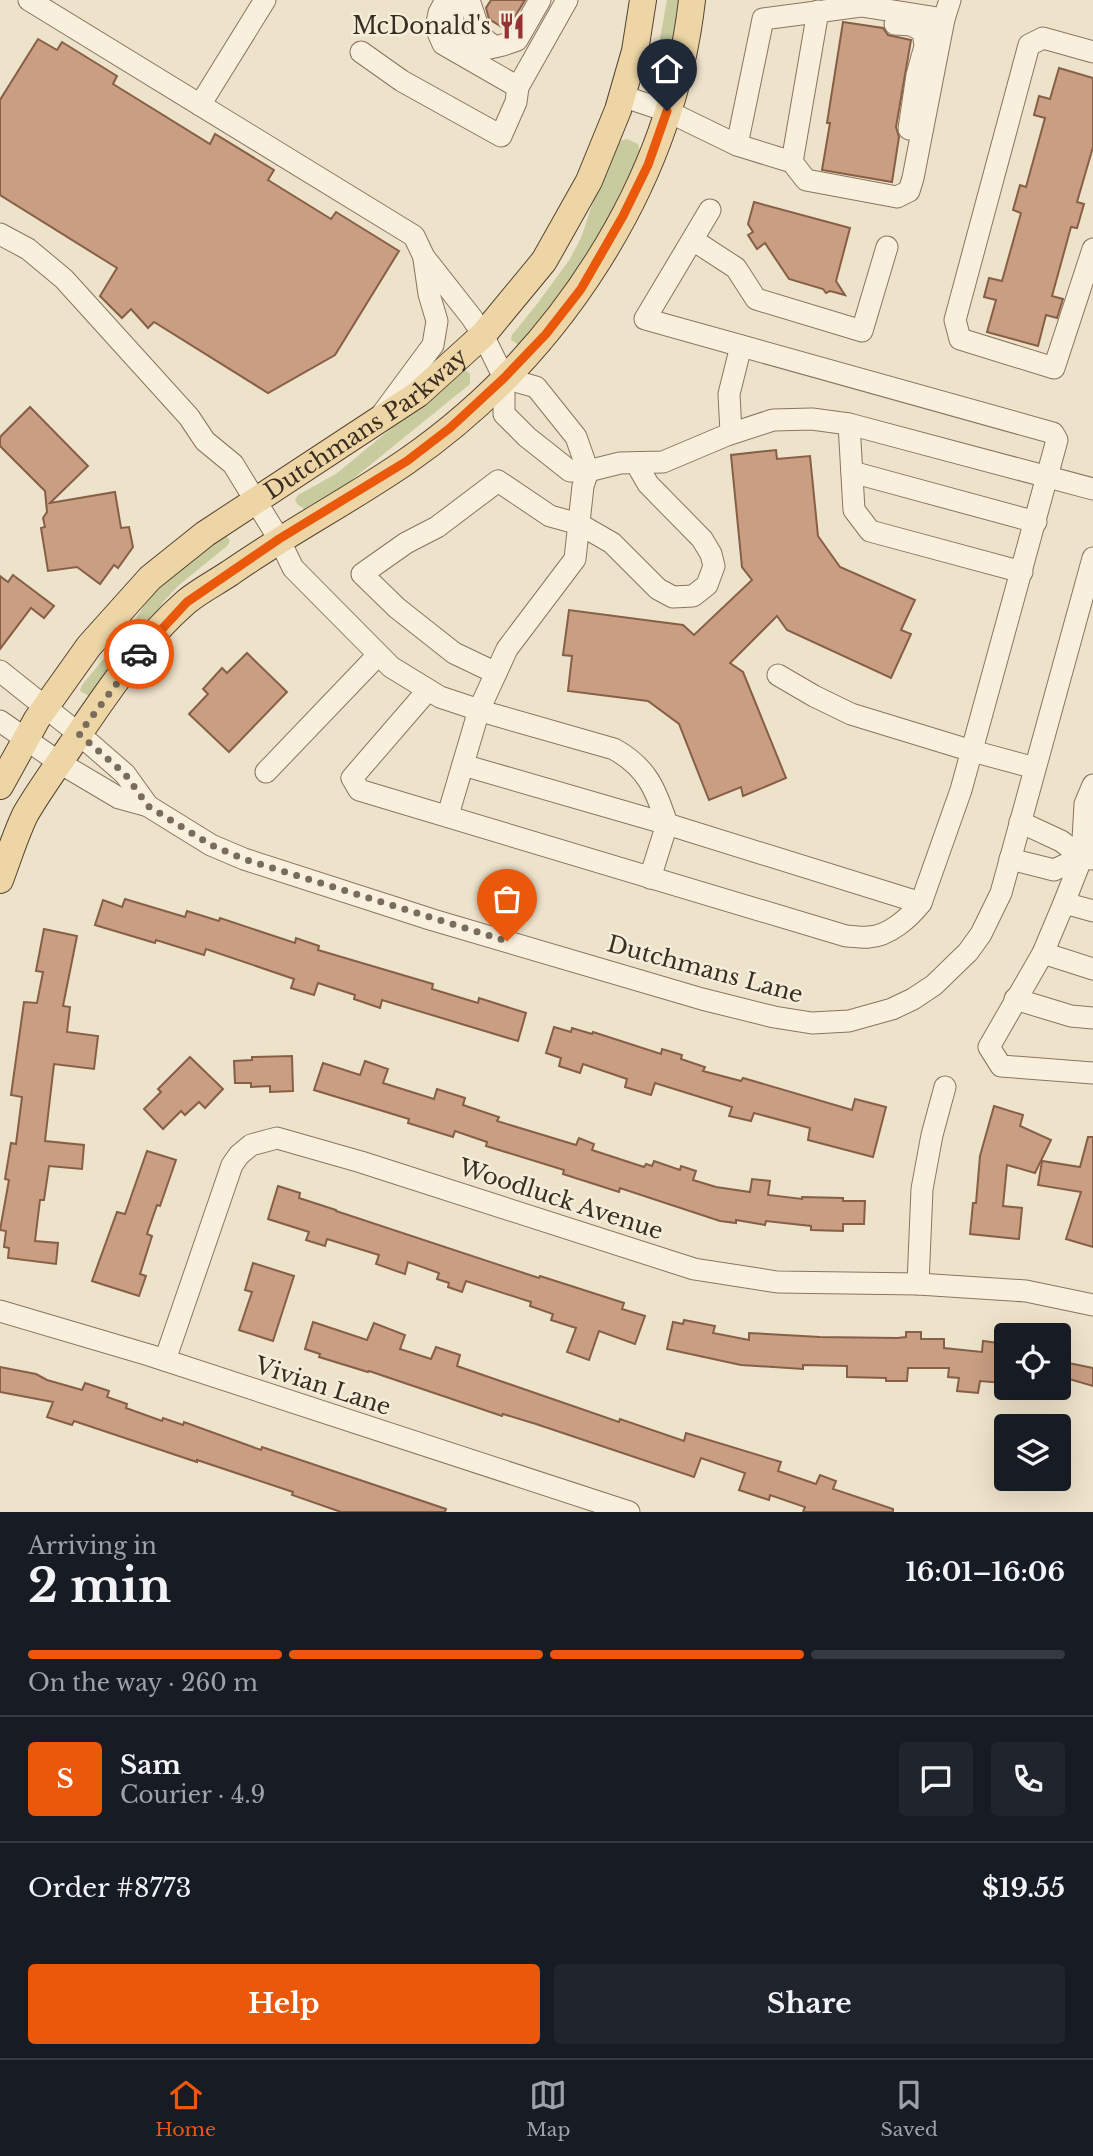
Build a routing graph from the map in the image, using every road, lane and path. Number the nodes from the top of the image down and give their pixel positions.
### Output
1 (29, 0) edge
2 (265, 0) edge
3 (446, 0) edge
4 (459, 0) edge
5 (469, 0) edge
6 (540, 0) edge
7 (567, 0) edge
8 (643, 0) edge
9 (692, 0) edge
10 (845, 8) junction
11 (947, 10) edge
12 (818, 11) junction
13 (493, 46) junction
14 (361, 52) dead end
15 (1093, 52) edge
16 (518, 88) junction
17 (622, 96) junction
18 (200, 105) junction
19 (667, 111) junction
20 (737, 145) junction
21 (792, 162) junction
22 (913, 178) junction
23 (710, 210) dead end
24 (0, 234) edge
25 (693, 240) junction
26 (887, 247) dead end
27 (424, 257) junction
28 (1091, 260) edge
29 (483, 335) junction
30 (741, 346) junction
31 (504, 378) junction
32 (375, 423) junction
33 (849, 424) junction
34 (731, 433) junction
35 (636, 463) junction
36 (588, 471) junction
37 (852, 472) junction
38 (1048, 478) junction
39 (1093, 489) edge
40 (257, 502) junction
41 (1036, 522) junction
42 (579, 524) junction
43 (279, 539) junction
44 (1093, 558) edge
45 (1022, 572) junction
46 (378, 655) junction
47 (0, 671) edge
48 (496, 673) junction
49 (778, 675) dead end
50 (428, 690) junction
51 (46, 706) junction
52 (478, 710) junction
53 (0, 721) edge
54 (79, 734) junction
55 (26, 739) junction
56 (972, 751) junction
57 (60, 763) junction
58 (463, 765) junction
59 (1035, 768) junction
60 (265, 772) dead end
61 (0, 786) edge
62 (1090, 798) edge
63 (148, 806) junction
64 (448, 815) junction
65 (1020, 822) junction
66 (667, 824) junction
67 (1010, 859) junction
68 (1087, 859) edge
69 (650, 878) junction
70 (0, 880) edge
71 (921, 903) junction
72 (1064, 903) junction
73 (1093, 911) edge
74 (1044, 953) junction
75 (1093, 969) edge
76 (1015, 999) junction
77 (1093, 1018) edge
78 (1093, 1073) edge
79 (945, 1087) dead end
80 (918, 1284) junction
81 (1093, 1305) edge
82 (0, 1311) edge
83 (165, 1360) junction
84 (629, 1512) edge

1 - 18 street
2 - 18 street
3 - 16 street
4 - 13 street
5 - 13 street
6 - 13 street
7 - 16 street
8 - 17 main road, Dutchmans Parkway
9 - 19 main road, Dutchmans Parkway
10 - 11 street
10 - 12 street
10 - 22 street
11 - 22 street
12 - 20 street
12 - 21 street
14 - 16 street
15 - 28 street
17 - 19 street
17 - 29 main road, Dutchmans Parkway
18 - 27 street
19 - 20 street
19 - 31 main road, Dutchmans Parkway
20 - 21 street
21 - 22 street
23 - 25 street
24 - 40 street
25 - 26 street
25 - 30 street
27 - 29 street
27 - 32 street
29 - 31 street
29 - 32 main road, Dutchmans Parkway
30 - 34 street
30 - 38 street
31 - 36 street
31 - 36 street
31 - 43 main road, Dutchmans Parkway
32 - 40 main road, Dutchmans Parkway
33 - 34 street
33 - 37 street
33 - 38 street
34 - 35 street
35 - 36 street
35 - 42 street
36 - 42 street
37 - 41 street
37 - 45 street
38 - 39 street
38 - 41 street
40 - 43 street
40 - 51 main road, Dutchmans Parkway
41 - 45 street
42 - 48 street
42 - 48 street
43 - 46 street
43 - 54 main road, Dutchmans Parkway
44 - 59 street, Dutchmans Lane
45 - 56 street
46 - 50 street
46 - 60 street
47 - 51 street, Dutchmans Lane
48 - 52 street
49 - 56 street
50 - 52 street
50 - 64 street
51 - 54 street, Dutchmans Lane
51 - 55 main road, Dutchmans Parkway
52 - 58 street
52 - 66 street
53 - 55 street, Dutchmans Lane
54 - 57 main road, Dutchmans Parkway
54 - 63 street, Dutchmans Lane
55 - 57 street, Dutchmans Lane
55 - 61 main road, Dutchmans Parkway
56 - 59 street
56 - 71 street
57 - 63 street, Dutchmans Lane
57 - 70 main road, Dutchmans Parkway
58 - 64 street
58 - 66 street
59 - 65 street, Dutchmans Lane
62 - 68 street
63 - 67 street, Dutchmans Lane
64 - 69 street
65 - 67 street, Dutchmans Lane
65 - 68 street
66 - 69 street
66 - 71 street
67 - 68 street
68 - 72 street
69 - 71 street
72 - 73 street
72 - 74 street
74 - 75 street
74 - 76 street
76 - 77 street
76 - 78 street
79 - 80 street
80 - 81 street, Woodluck Avenue
80 - 83 street, Woodluck Avenue
82 - 83 street, Vivian Lane
83 - 84 street, Vivian Lane

